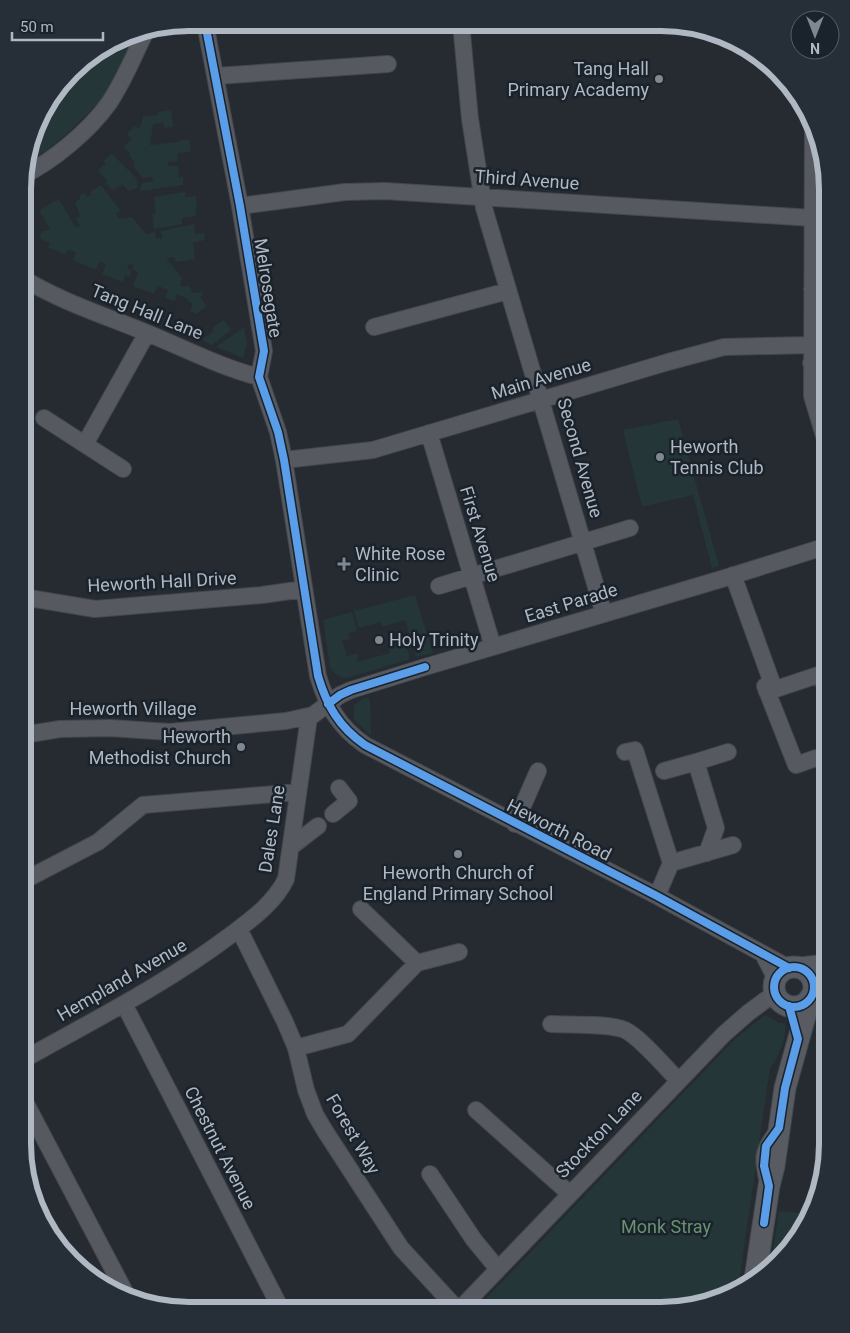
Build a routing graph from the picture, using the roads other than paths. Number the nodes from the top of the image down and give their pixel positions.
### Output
1 (208, 31) edge
2 (462, 31) edge
3 (142, 39) edge
4 (388, 64) dead end
5 (216, 76) junction
6 (33, 169) edge
7 (819, 196) edge
8 (482, 198) junction
9 (240, 206) junction
10 (813, 218) junction
11 (31, 284) edge
12 (812, 289) junction
13 (508, 291) junction
14 (819, 297) edge
15 (374, 327) dead end
16 (147, 333) junction
17 (819, 346) edge
18 (819, 347) edge
19 (258, 377) junction
20 (542, 400) junction
21 (44, 418) dead end
22 (819, 419) edge
23 (429, 433) junction
24 (85, 444) junction
25 (284, 460) junction
26 (122, 469) dead end
27 (630, 528) dead end
28 (583, 542) junction
29 (819, 552) edge
30 (733, 575) junction
31 (472, 576) junction
32 (438, 586) dead end
33 (304, 588) junction
34 (31, 598) edge
35 (604, 614) junction
36 (493, 647) junction
37 (818, 675) edge
38 (767, 692) junction
39 (328, 704) junction
40 (309, 717) junction
41 (31, 734) edge
42 (625, 752) dead end
43 (728, 752) dead end
44 (816, 758) dead end
45 (696, 762) junction
46 (538, 771) dead end
47 (664, 771) dead end
48 (339, 788) dead end
49 (298, 792) junction
50 (333, 814) dead end
51 (515, 824) junction
52 (318, 826) dead end
53 (733, 845) dead end
54 (292, 846) junction
55 (707, 853) junction
56 (671, 863) junction
57 (31, 878) edge
58 (657, 896) junction
59 (361, 909) dead end
60 (239, 929) junction
61 (460, 952) dead end
62 (417, 963) junction
63 (818, 973) edge
64 (802, 987) edge
65 (124, 1004) junction
66 (551, 1024) dead end
67 (296, 1048) junction
68 (31, 1056) edge
69 (678, 1080) junction
70 (476, 1110) dead end
71 (31, 1113) edge
72 (430, 1174) dead end
73 (570, 1194) junction
74 (498, 1269) junction
75 (756, 1269) edge
76 (123, 1287) edge
77 (277, 1302) edge
78 (451, 1302) edge
79 (466, 1302) edge

1 - 5 street, Melrosegate
2 - 8 street, Second Avenue
3 - 6 street
4 - 5 street
5 - 9 street, Melrosegate
7 - 10 street
8 - 9 street, Third Avenue
8 - 10 street, Third Avenue
8 - 13 street, Second Avenue
9 - 19 street, Melrosegate
10 - 12 street
11 - 16 street, Tang Hall Lane
12 - 14 street
12 - 17 street
13 - 15 street
13 - 20 street, Second Avenue
16 - 19 street, Tang Hall Lane
16 - 24 street
18 - 20 street, Main Avenue
18 - 22 street
19 - 25 street
20 - 23 street, Main Avenue
20 - 28 street, Second Avenue
21 - 24 street
23 - 25 street, Main Avenue
23 - 31 street, First Avenue
24 - 26 street
25 - 33 street
27 - 28 street
28 - 31 street
28 - 35 street, Second Avenue
29 - 30 street, East Parade
30 - 35 street, East Parade
30 - 38 street
31 - 32 street
31 - 36 street, First Avenue
33 - 34 street, Heworth Hall Drive
33 - 39 street
35 - 36 street, East Parade
36 - 39 street, East Parade
37 - 38 street
38 - 44 street
39 - 40 street, Heworth Village
39 - 51 street, Heworth Road
40 - 41 street, Heworth Village
40 - 49 street, Dales Lane
42 - 56 street
43 - 45 street
45 - 47 street
45 - 55 street
46 - 51 street
48 - 50 street
49 - 54 street, Dales Lane
49 - 57 street
51 - 58 street, Heworth Road
52 - 54 street
53 - 55 street
54 - 60 street, Dales Lane
55 - 56 street
56 - 58 street
58 - 64 street, Heworth Road
59 - 62 street
60 - 65 street, Hempland Avenue
60 - 67 street, Forest Way
61 - 62 street
62 - 67 street
63 - 64 main road
64 - 69 street, Stockton Lane
64 - 75 main road
65 - 68 street, Hempland Avenue
65 - 77 street, Chestnut Avenue
66 - 69 street
67 - 78 street, Forest Way
69 - 73 street, Stockton Lane
70 - 73 street
71 - 76 street
72 - 74 street
73 - 74 street, Stockton Lane
74 - 79 street, Stockton Lane

